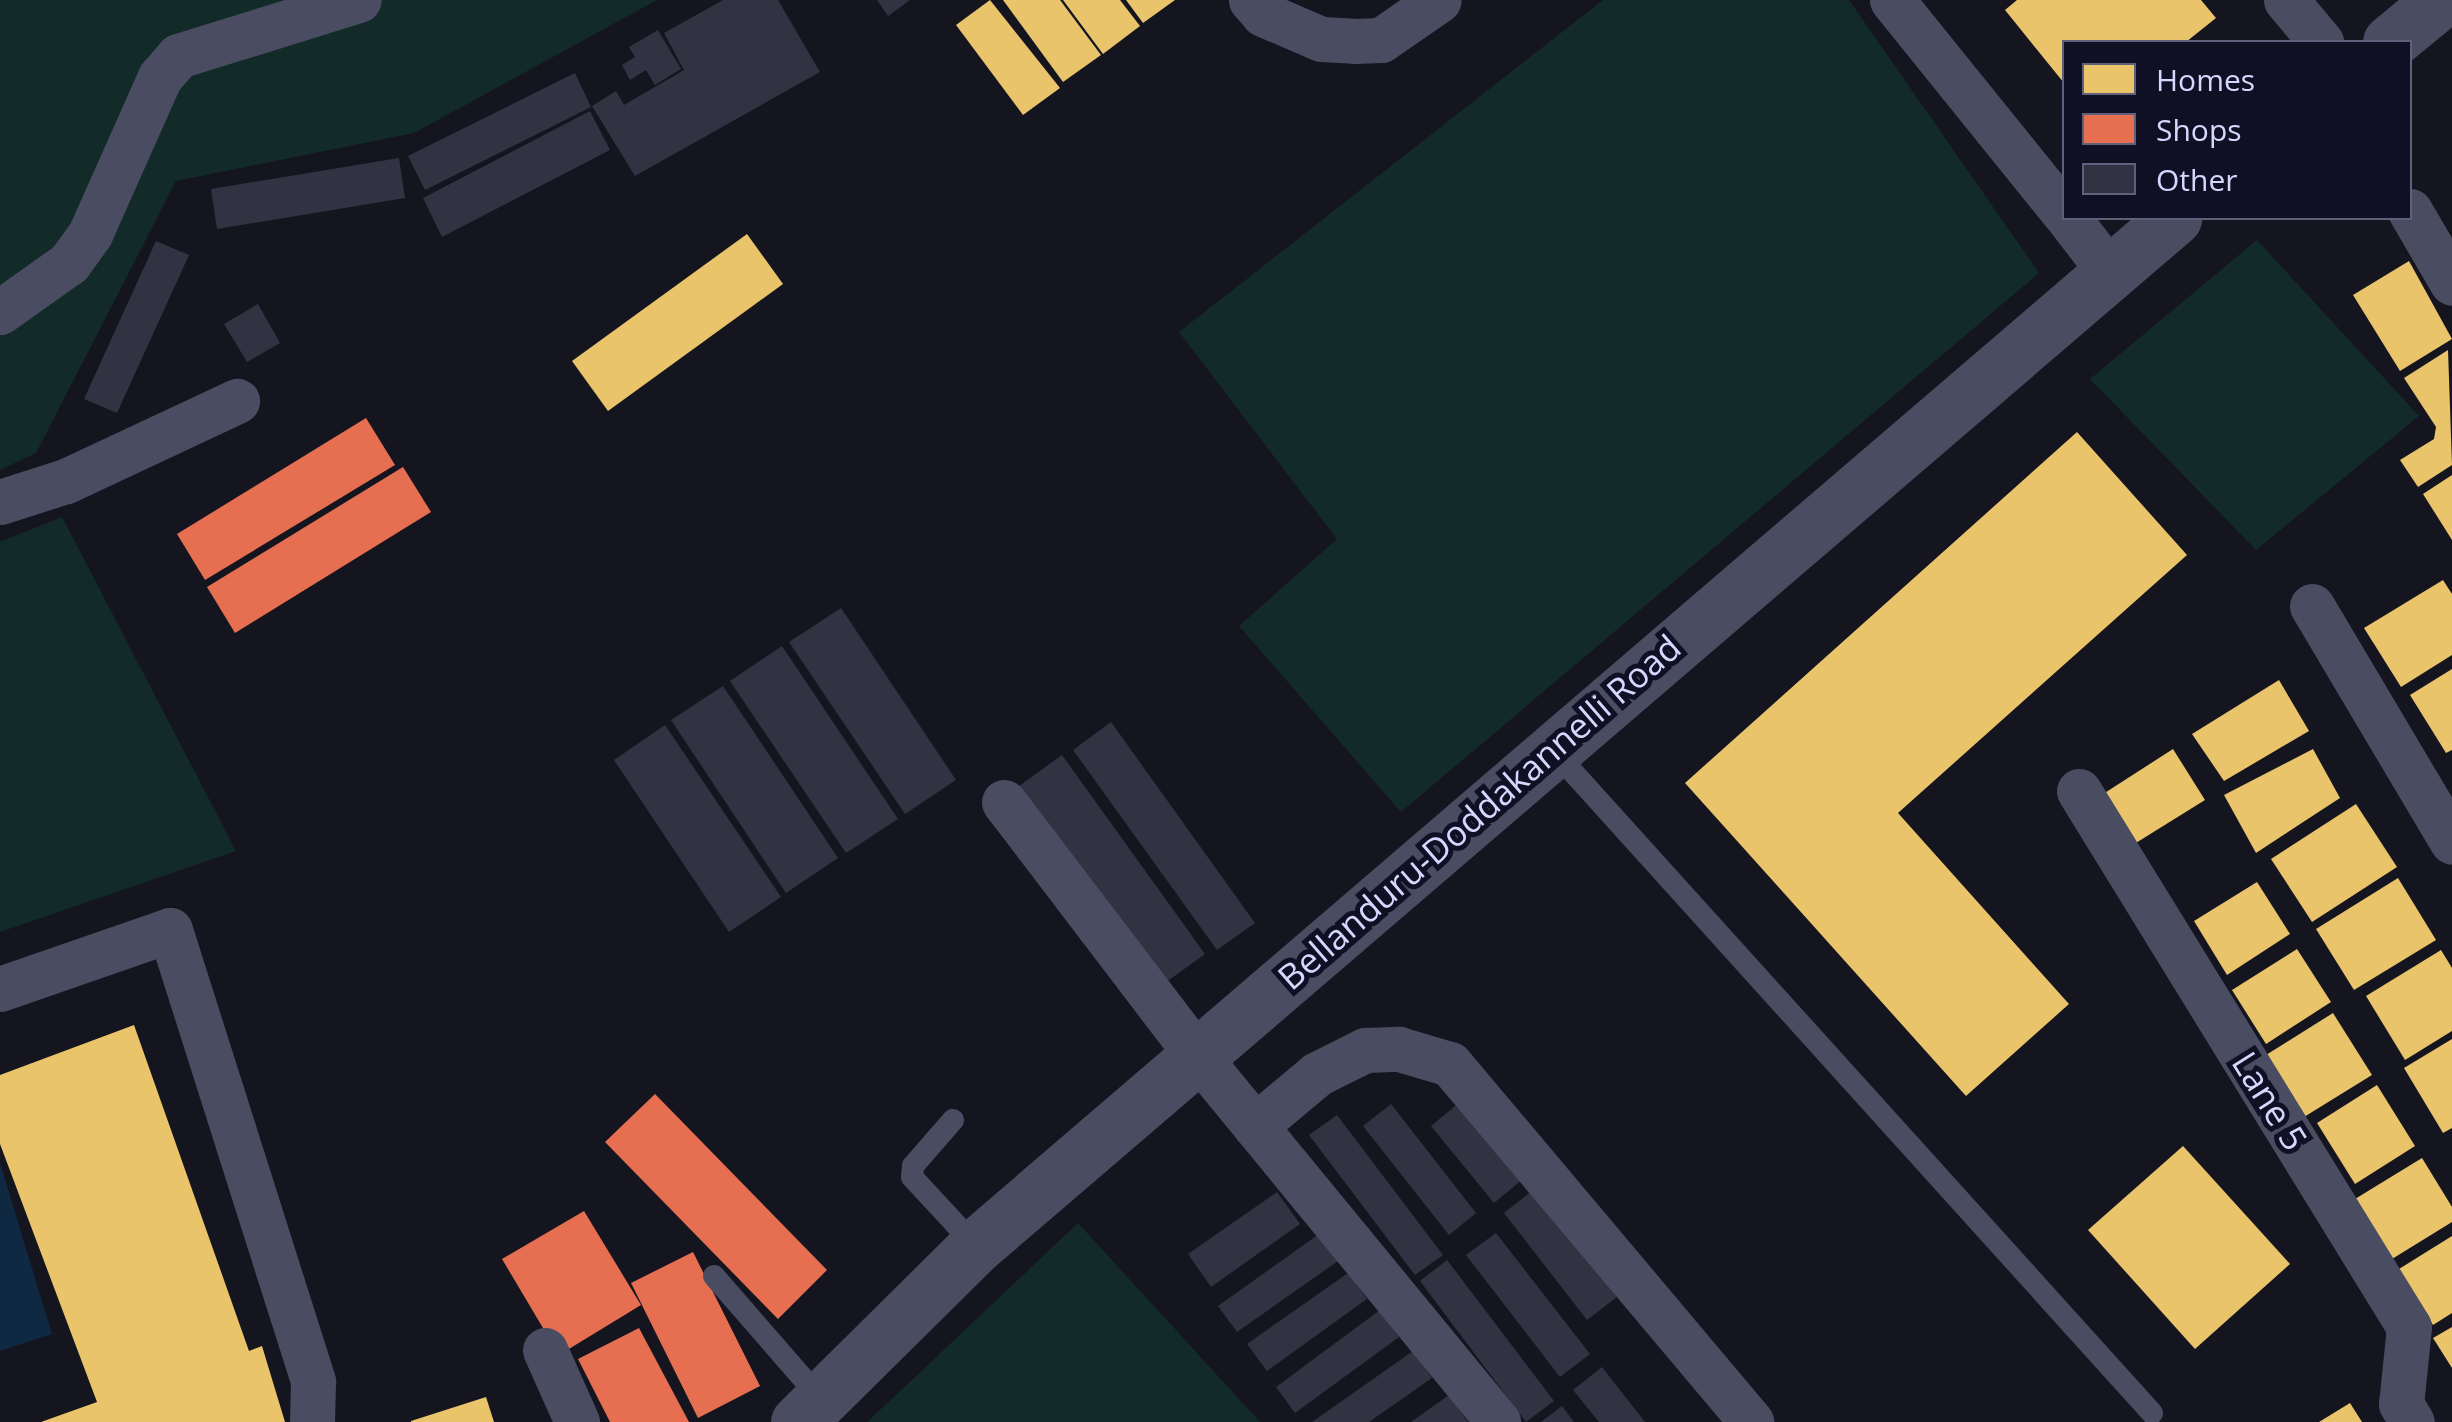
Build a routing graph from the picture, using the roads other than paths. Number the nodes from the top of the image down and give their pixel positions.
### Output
1 (358, 0) edge
2 (1251, 0) edge
3 (1439, 0) edge
4 (1892, 0) edge
5 (2286, 0) edge
6 (2440, 0) edge
7 (2319, 40) edge
8 (2392, 40) edge
9 (2062, 210) edge
10 (2412, 214) edge
11 (2070, 220) edge
12 (2172, 220) edge
13 (2109, 270) junction
14 (2452, 283) edge
15 (0, 312) edge
16 (236, 402) dead end
17 (0, 502) edge
18 (2312, 606) dead end
19 (1552, 749) junction
20 (2079, 792) dead end
21 (1004, 802) dead end
22 (2452, 842) edge
23 (0, 989) edge
24 (1196, 1054) junction
25 (953, 1120) dead end
26 (1255, 1126) junction
27 (976, 1246) junction
28 (714, 1276) dead end
29 (545, 1350) dead end
30 (810, 1411) edge
31 (2152, 1413) dead end
32 (312, 1422) edge
33 (577, 1422) edge
34 (1498, 1422) edge
35 (1752, 1422) edge
36 (2412, 1422) edge

1 - 15 street
2 - 3 street
4 - 9 street
5 - 7 street
6 - 8 street
10 - 14 street
11 - 13 street
12 - 13 street, Bellanduru-Doddakannelli Road
13 - 19 street, Bellanduru-Doddakannelli Road
16 - 17 street
18 - 22 street
19 - 24 street, Bellanduru-Doddakannelli Road
19 - 31 lane
20 - 36 street, Lane 5
21 - 24 street
23 - 32 street
24 - 26 street
24 - 27 street, Bellanduru-Doddakannelli Road
25 - 27 lane
26 - 34 street
26 - 35 street
27 - 30 street, Bellanduru-Doddakannelli Road
28 - 30 lane
29 - 33 street

